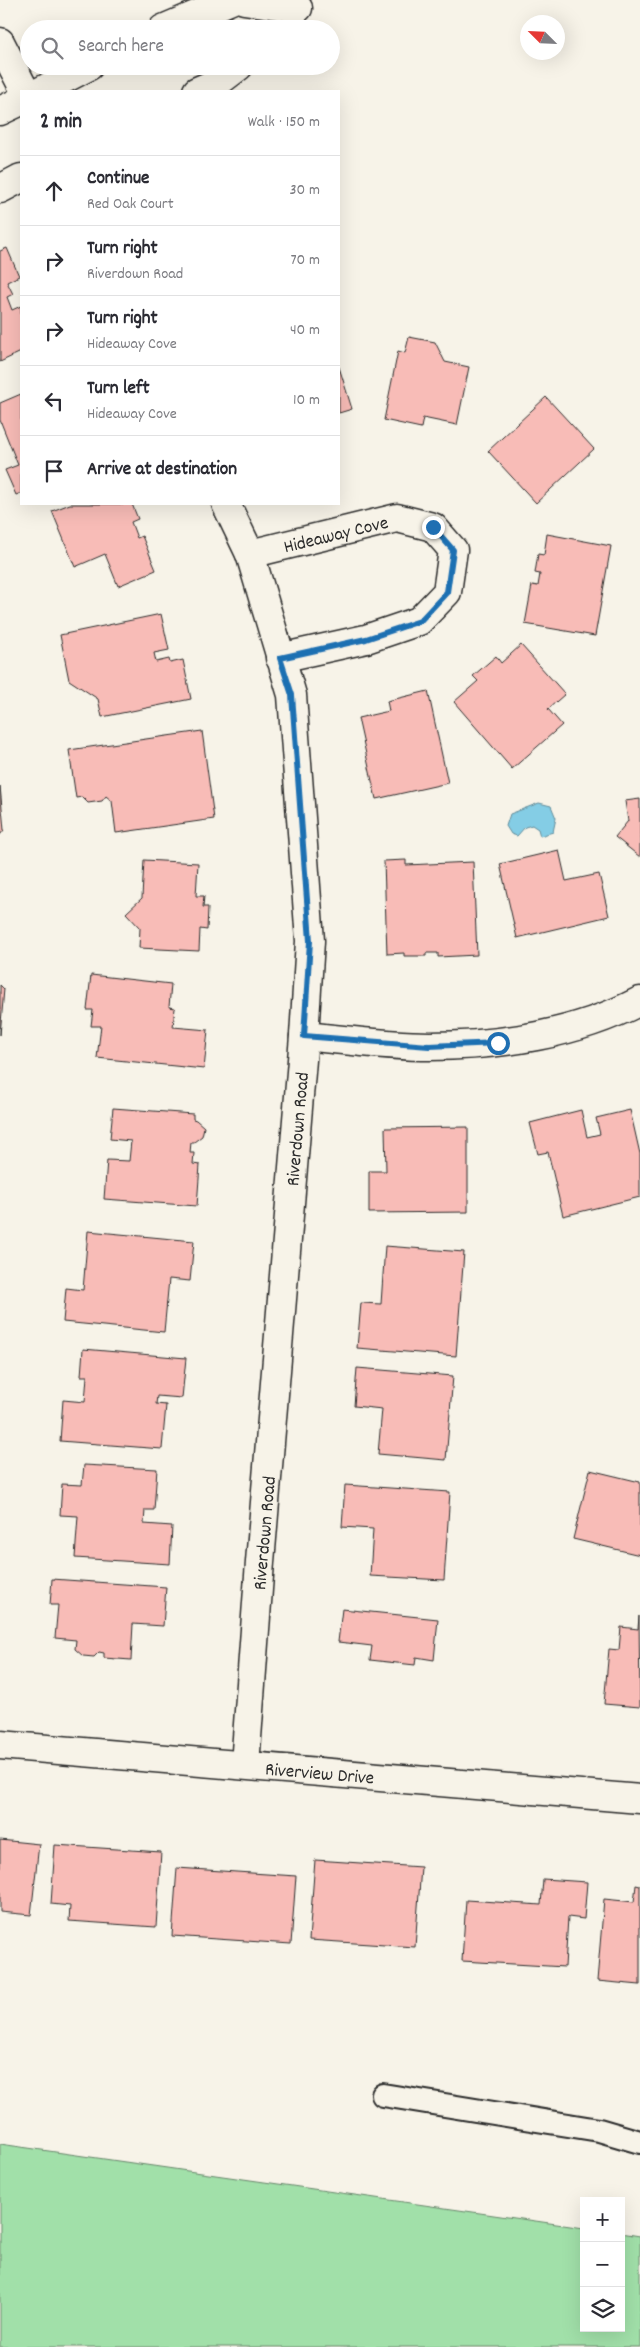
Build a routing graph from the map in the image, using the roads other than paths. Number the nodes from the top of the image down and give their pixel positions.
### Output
1 (231, 0) edge
2 (244, 0) edge
3 (306, 4) edge
4 (184, 20) edge
5 (289, 20) edge
6 (0, 42) edge
7 (72, 75) edge
8 (227, 75) edge
9 (24, 90) edge
10 (43, 90) edge
11 (200, 90) edge
12 (20, 101) edge
13 (0, 111) edge
14 (20, 179) edge
15 (0, 189) edge
16 (226, 505) edge
17 (250, 554) junction
18 (280, 658) junction
19 (640, 1001) edge
20 (304, 1036) junction
21 (0, 1745) edge
22 (245, 1765) junction
23 (640, 1799) edge
24 (383, 2095) dead end
25 (640, 2142) edge

1 - 4 street
2 - 3 street
3 - 5 street
6 - 9 street
7 - 10 street
8 - 11 street
12 - 13 street
14 - 15 street
16 - 17 street, Riverdown Road
17 - 18 street, Riverdown Road
17 - 18 street, Hideaway Cove
18 - 20 street, Riverdown Road
19 - 20 street
20 - 22 street, Riverdown Road
21 - 22 street, Riverview Drive
22 - 23 street, Riverview Drive
24 - 25 lane

